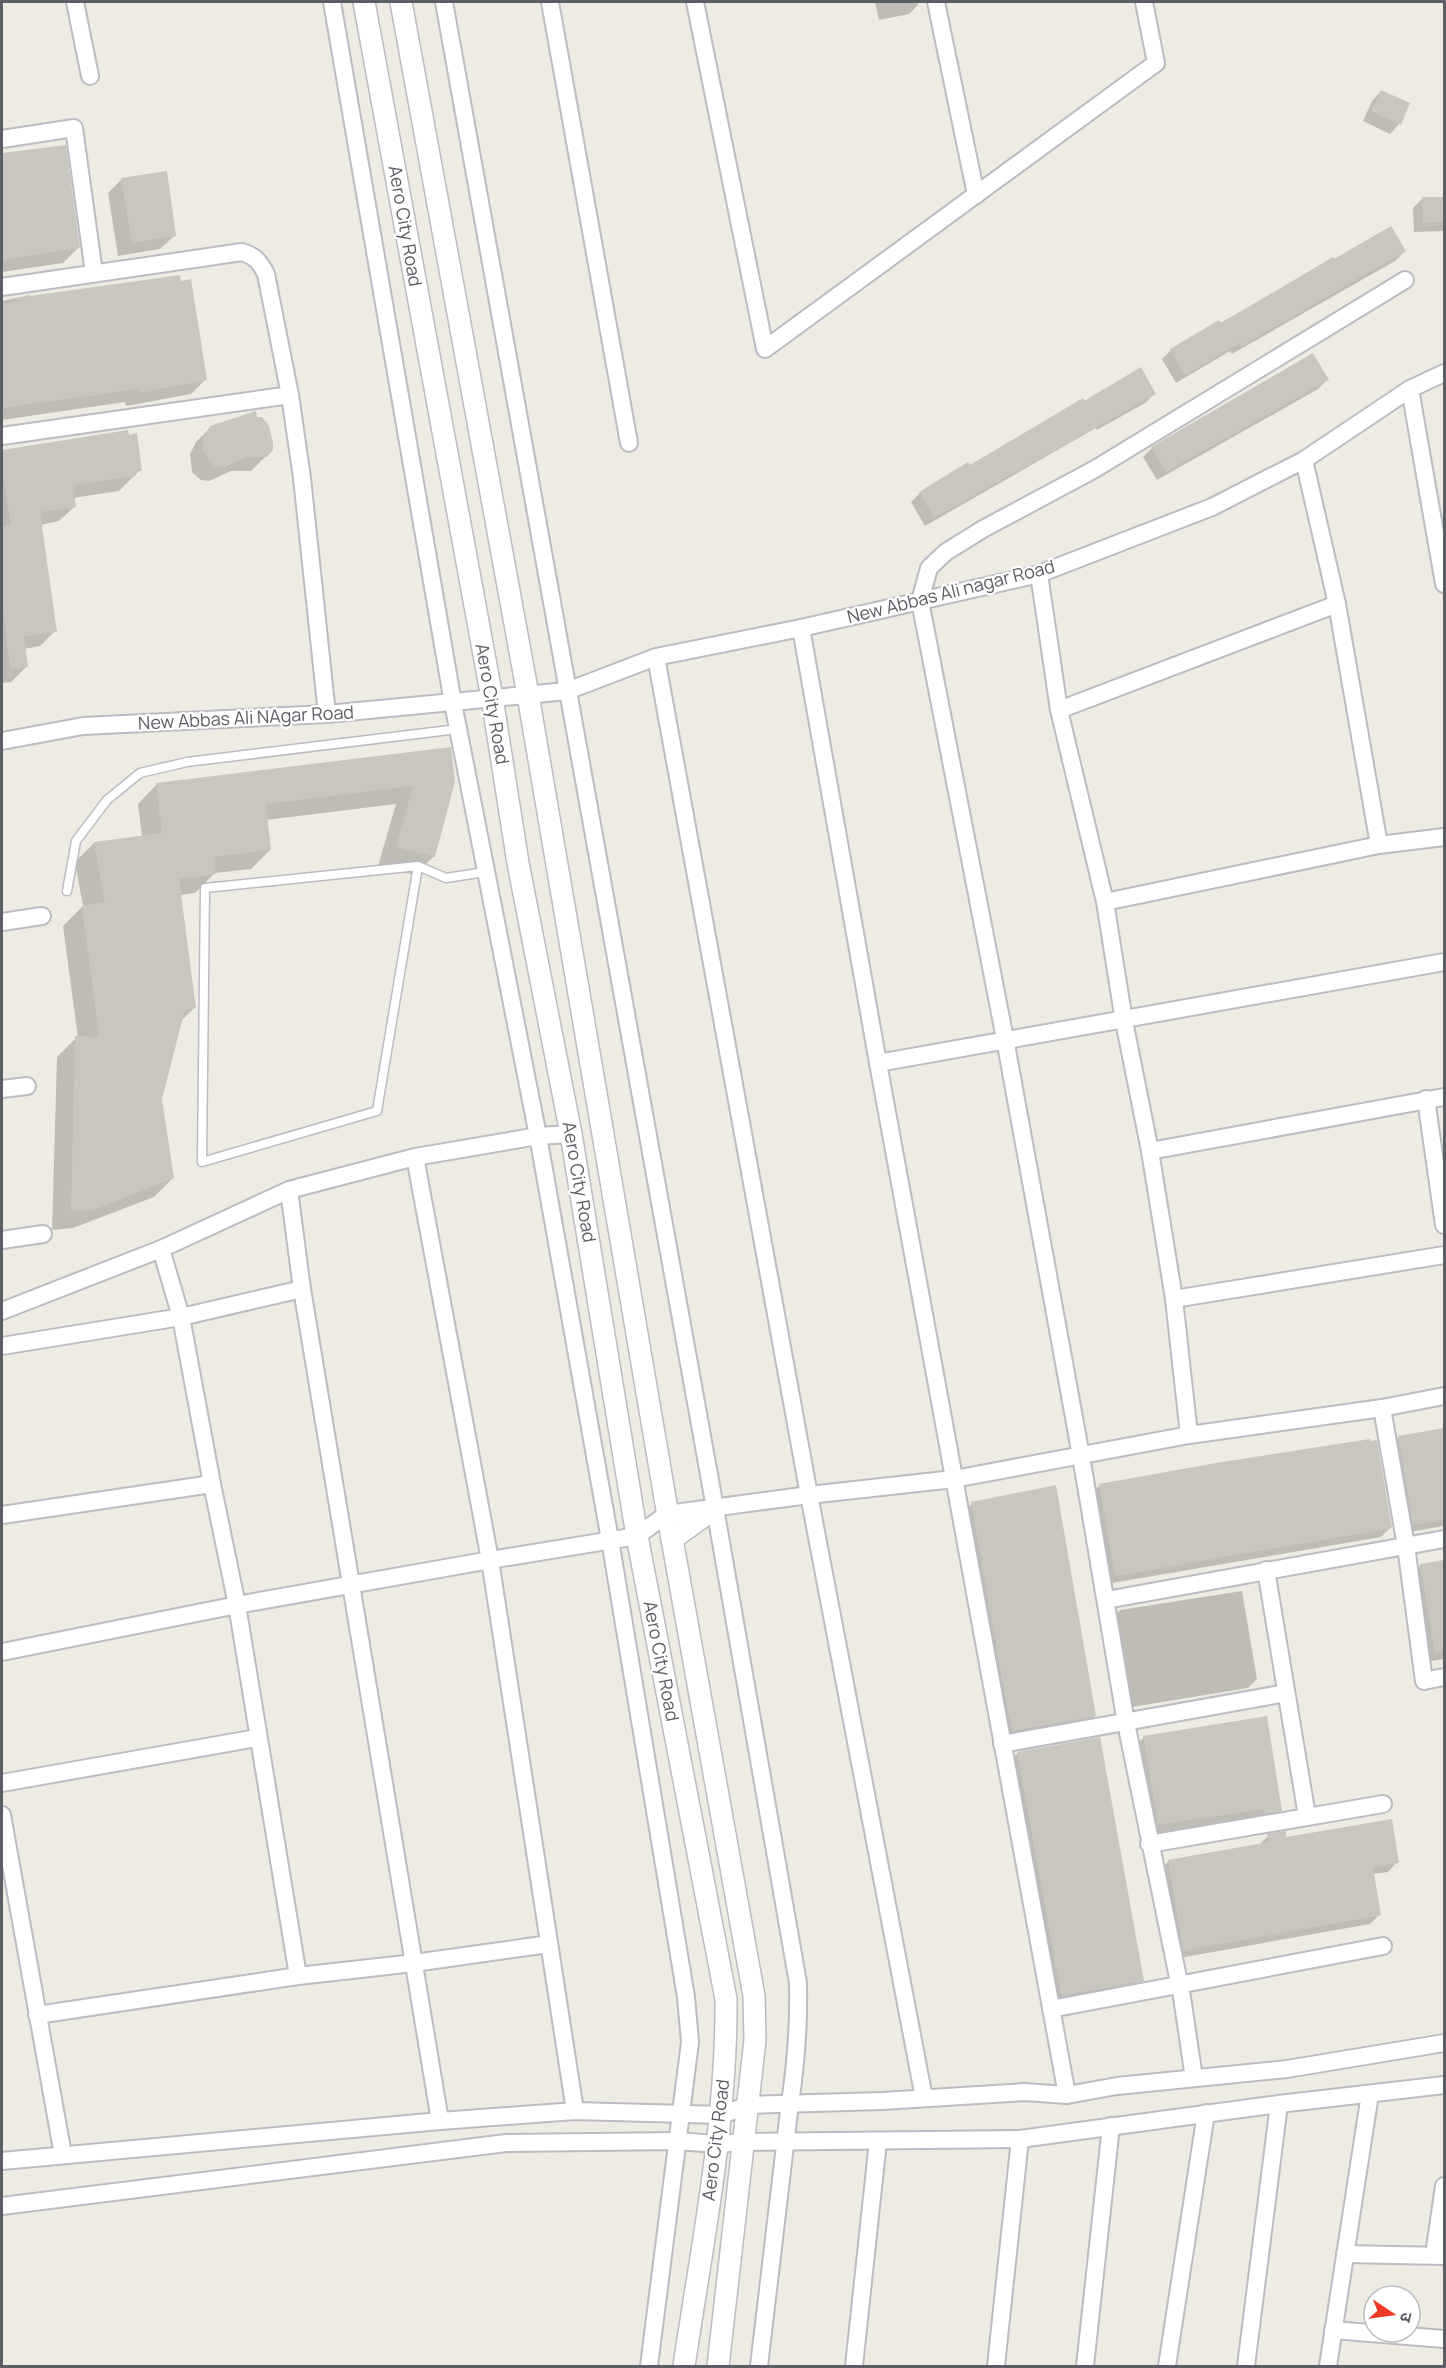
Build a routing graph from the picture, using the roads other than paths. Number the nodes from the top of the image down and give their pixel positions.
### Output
1 (75, 2) edge
2 (332, 2) edge
3 (364, 2) edge
4 (401, 2) edge
5 (444, 2) edge
6 (550, 2) edge
7 (695, 2) edge
8 (936, 2) edge
9 (1144, 2) edge
10 (90, 76) dead end
11 (2, 139) edge
12 (976, 195) junction
13 (94, 273) junction
14 (1405, 280) dead end
15 (2, 287) edge
16 (1444, 373) edge
17 (1410, 389) junction
18 (290, 395) junction
19 (2, 436) edge
20 (629, 443) dead end
21 (1304, 460) junction
22 (1441, 542) edge
23 (1039, 574) junction
24 (1444, 584) edge
25 (920, 601) junction
26 (1336, 604) junction
27 (801, 628) junction
28 (656, 657) junction
29 (567, 691) junction
30 (528, 695) junction
31 (492, 698) junction
32 (453, 703) junction
33 (1059, 710) junction
34 (327, 714) junction
35 (458, 729) junction
36 (2, 741) edge
37 (1444, 837) edge
38 (1379, 845) junction
39 (418, 866) junction
40 (485, 872) junction
41 (67, 891) dead end
42 (1105, 902) junction
43 (42, 916) dead end
44 (2, 922) edge
45 (1444, 962) edge
46 (1124, 1021) junction
47 (1005, 1039) junction
48 (878, 1063) junction
49 (27, 1086) dead end
50 (2, 1089) edge
51 (1444, 1097) edge
52 (1426, 1100) junction
53 (572, 1134) junction
54 (538, 1136) junction
55 (1150, 1151) junction
56 (415, 1157) junction
57 (290, 1190) junction
58 (1444, 1225) edge
59 (43, 1234) dead end
60 (2, 1240) edge
61 (161, 1249) junction
62 (1444, 1255) edge
63 (302, 1289) junction
64 (1174, 1299) junction
65 (2, 1311) edge
66 (181, 1317) junction
67 (2, 1346) edge
68 (1444, 1396) edge
69 (1382, 1408) junction
70 (1189, 1435) junction
71 (1081, 1456) junction
72 (954, 1479) junction
73 (212, 1484) junction
74 (809, 1495) junction
75 (715, 1508) junction
76 (667, 1514) junction
77 (2, 1515) edge
78 (637, 1536) junction
79 (672, 1539) junction
80 (1444, 1539) edge
81 (610, 1540) junction
82 (1406, 1546) junction
83 (490, 1560) junction
84 (1266, 1570) junction
85 (350, 1586) junction
86 (1106, 1600) junction
87 (237, 1605) junction
88 (2, 1652) edge
89 (1444, 1677) edge
90 (1286, 1693) junction
91 (1126, 1723) junction
92 (257, 1738) junction
93 (1002, 1744) junction
94 (2, 1783) edge
95 (1383, 1804) dead end
96 (2, 1815) edge
97 (1307, 1816) junction
98 (1149, 1844) junction
99 (549, 1944) junction
100 (1383, 1946) dead end
101 (414, 1963) junction
102 (298, 1976) junction
103 (1178, 1984) junction
104 (1051, 2009) junction
105 (37, 2015) junction
106 (1444, 2043) edge
107 (1194, 2078) junction
108 (1444, 2085) edge
109 (1370, 2094) junction
110 (1067, 2095) junction
111 (924, 2098) junction
112 (790, 2103) junction
113 (1279, 2104) junction
114 (748, 2105) junction
115 (575, 2111) junction
116 (681, 2114) junction
117 (1206, 2114) junction
118 (722, 2115) junction
119 (440, 2121) junction
120 (1111, 2126) junction
121 (1020, 2139) junction
122 (677, 2141) junction
123 (878, 2141) junction
124 (744, 2142) junction
125 (785, 2142) junction
126 (717, 2144) junction
127 (63, 2155) junction
128 (2, 2161) edge
129 (1444, 2186) edge
130 (2, 2206) edge
131 (1345, 2254) junction
132 (1439, 2255) edge
133 (1334, 2330) junction
134 (1444, 2340) edge
135 (649, 2367) edge
136 (684, 2367) edge
137 (718, 2367) edge
138 (759, 2367) edge
139 (854, 2367) edge
140 (996, 2367) edge
141 (1085, 2367) edge
142 (1167, 2367) edge
143 (1246, 2367) edge
144 (1328, 2367) edge

1 - 10 street
2 - 32 street
3 - 31 street, Aero City Road
4 - 30 street, Aero City Road
5 - 29 street
6 - 20 street
7 - 12 street
8 - 12 street
9 - 12 street
11 - 13 street
13 - 15 street
13 - 18 street
14 - 25 street
16 - 17 street, New Abbas Ali nagar Road
17 - 21 street, New Abbas Ali nagar Road
17 - 22 street
18 - 19 street
18 - 34 street
21 - 23 street, New Abbas Ali nagar Road
21 - 26 street
22 - 24 street
23 - 25 street, New Abbas Ali nagar Road
23 - 33 street
25 - 27 street, New Abbas Ali nagar Road
25 - 47 street
26 - 33 street
26 - 38 street
27 - 28 street, New Abbas Ali nagar Road
27 - 48 street
28 - 29 street, New Abbas Ali nagar Road
28 - 74 street
29 - 30 street, New Abbas Ali nagar Road
29 - 75 street
30 - 31 street, New Abbas Ali nagar Road
30 - 76 street, Aero City Road
31 - 32 street, New Abbas Ali NAgar Road
31 - 53 street, Aero City Road
32 - 34 street, New Abbas Ali NAgar Road
32 - 35 street
33 - 42 street
34 - 36 street, New Abbas Ali NAgar Road
35 - 40 street
35 - 41 lane
37 - 38 street
38 - 42 street
39 - 39 lane
39 - 40 lane
40 - 54 street
42 - 46 street
43 - 44 street
45 - 46 street
46 - 47 street
46 - 55 street
47 - 48 street
47 - 71 street
48 - 72 street
49 - 50 street
51 - 52 street
52 - 55 street
52 - 58 street
53 - 54 street
53 - 78 street, Aero City Road
54 - 56 street
54 - 81 street
55 - 64 street
56 - 57 street
56 - 83 street
57 - 61 street
57 - 63 street
59 - 60 street
61 - 65 street
61 - 66 street
62 - 64 street
63 - 66 street
63 - 85 street
64 - 70 street
66 - 67 street
66 - 73 street
68 - 69 street
69 - 70 street
69 - 82 street
70 - 71 street
71 - 72 street
71 - 86 street
72 - 74 street
72 - 93 street
73 - 77 street
73 - 87 street
74 - 75 street
74 - 111 street
75 - 76 street
75 - 79 street
75 - 112 street
76 - 78 street
76 - 79 street, Aero City Road
78 - 81 street
78 - 118 street, Aero City Road
79 - 114 street, Aero City Road
80 - 82 street
81 - 83 street
81 - 116 street
82 - 84 street
82 - 89 street
83 - 85 street
83 - 99 street
84 - 86 street
84 - 90 street
85 - 87 street
85 - 101 street
86 - 91 street
87 - 88 street
87 - 92 street
90 - 91 street
90 - 97 street
91 - 93 street
91 - 98 street
92 - 94 street
92 - 102 street
93 - 104 street
95 - 97 street
96 - 105 street
97 - 98 street
98 - 103 street
99 - 101 street
99 - 115 street
100 - 103 street
101 - 102 street
101 - 119 street
102 - 105 street
103 - 104 street
103 - 107 street
104 - 110 street
105 - 127 street
106 - 107 street
107 - 110 street
108 - 109 street
109 - 113 street
109 - 131 street
110 - 111 street
111 - 112 street
112 - 114 street
112 - 125 street
113 - 117 street
113 - 143 street
114 - 118 street
114 - 124 street, Aero City Road
115 - 116 street
115 - 119 street
116 - 118 street
116 - 122 street
117 - 120 street
117 - 142 street
118 - 126 street, Aero City Road
119 - 127 street
120 - 121 street
120 - 141 street
121 - 123 street
121 - 140 street
122 - 126 street
122 - 130 street
122 - 135 street
123 - 125 street
123 - 139 street
124 - 125 street
124 - 126 street
124 - 137 street, Aero City Road
125 - 138 street
126 - 136 street, Aero City Road
127 - 128 street
129 - 132 street
131 - 132 street
131 - 133 street
133 - 134 street
133 - 144 street

